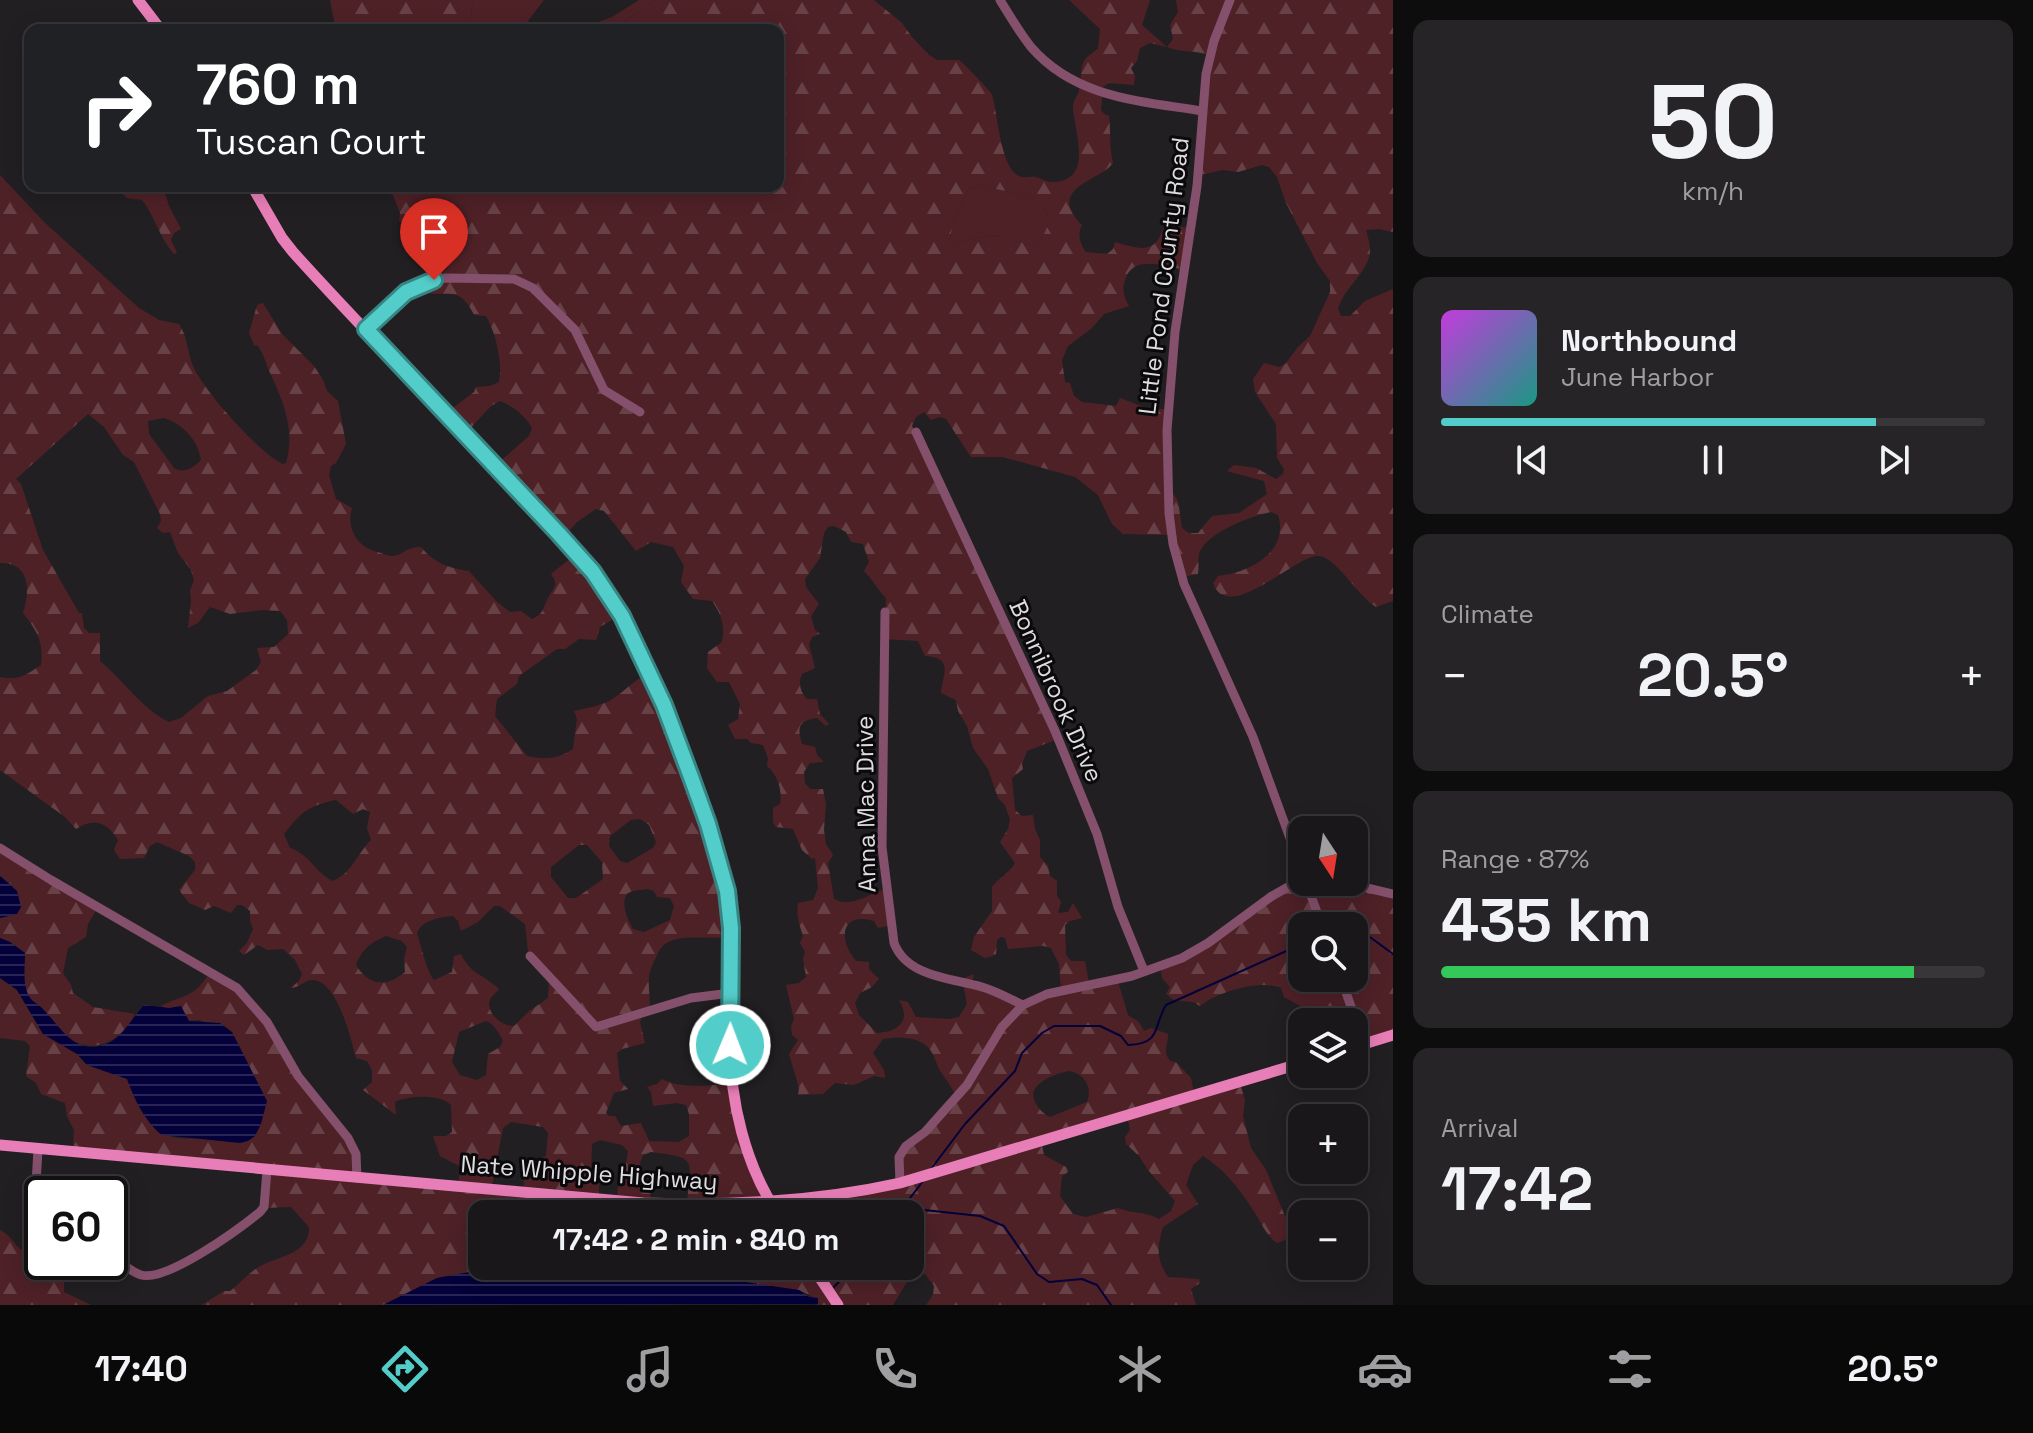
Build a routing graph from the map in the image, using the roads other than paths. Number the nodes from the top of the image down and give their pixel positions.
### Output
1 (138, 0) edge
2 (1000, 0) edge
3 (1230, 0) edge
4 (156, 24) edge
5 (1202, 111) junction
6 (255, 192) edge
7 (366, 329) junction
8 (640, 412) dead end
9 (916, 432) dead end
10 (885, 612) dead end
11 (1288, 833) edge
12 (0, 848) edge
13 (1288, 888) edge
14 (1368, 888) edge
15 (1393, 894) edge
16 (530, 956) dead end
17 (1144, 971) junction
18 (731, 993) junction
19 (1023, 1005) junction
20 (1393, 1035) edge
21 (1368, 1042) edge
22 (1288, 1067) edge
23 (0, 1145) edge
24 (38, 1149) junction
25 (267, 1170) junction
26 (36, 1176) edge
27 (357, 1178) junction
28 (900, 1183) junction
29 (609, 1200) edge
30 (769, 1200) edge
31 (788, 1200) edge
32 (128, 1267) edge
33 (821, 1280) edge
34 (835, 1301) edge

1 - 4 main road
2 - 5 street
3 - 5 street, Little Pond County Road
5 - 11 street, Little Pond County Road
6 - 7 main road
7 - 8 street
7 - 18 main road
9 - 17 street, Bonnibrook Drive
10 - 19 street, Anna Mac Drive
12 - 27 street
13 - 17 street
14 - 15 street
16 - 18 street
17 - 19 street
18 - 30 main road
19 - 28 street
20 - 21 main road
22 - 28 main road, Nate Whipple Highway
23 - 24 main road, Nate Whipple Highway
24 - 25 main road, Nate Whipple Highway
24 - 26 street
25 - 27 main road, Nate Whipple Highway
25 - 32 street
27 - 29 main road, Nate Whipple Highway
28 - 31 main road, Nate Whipple Highway
33 - 34 main road

